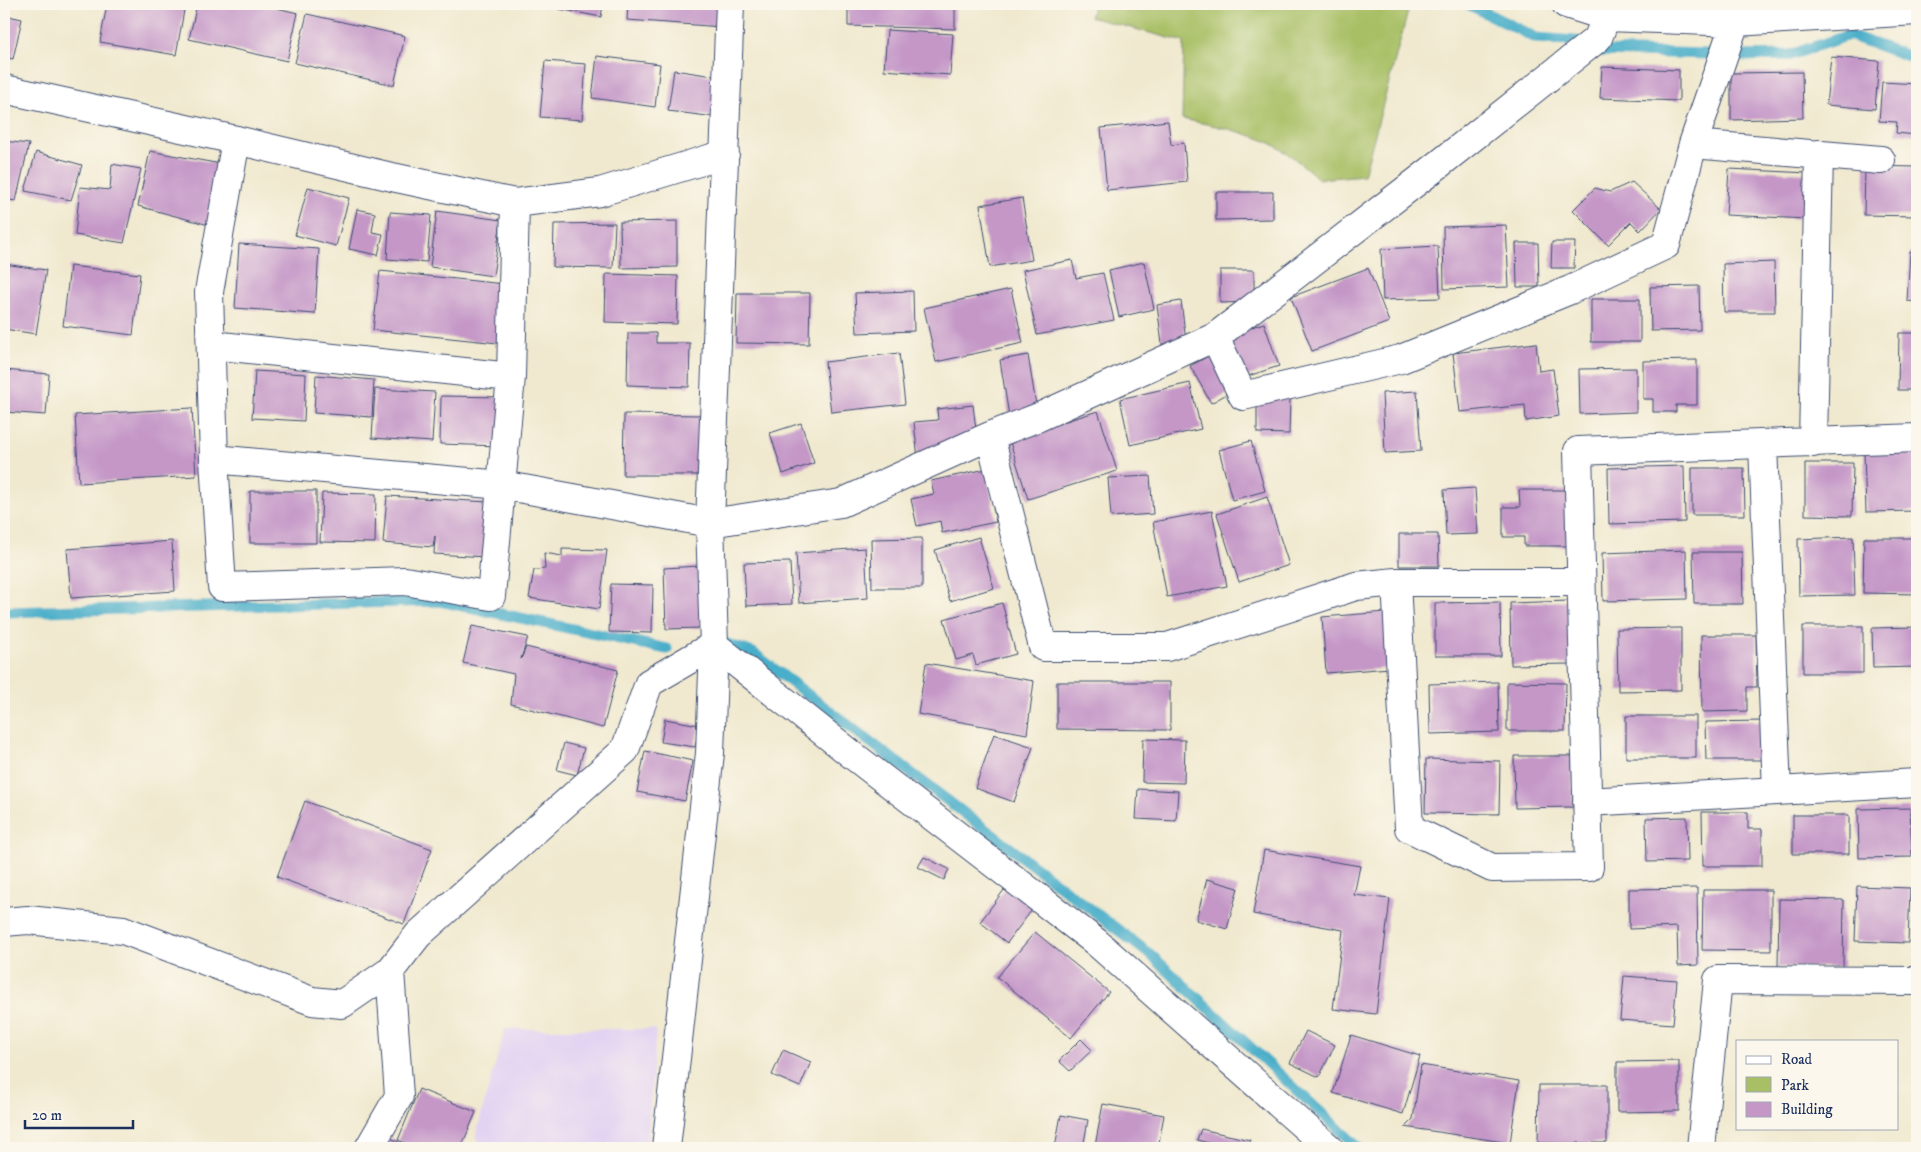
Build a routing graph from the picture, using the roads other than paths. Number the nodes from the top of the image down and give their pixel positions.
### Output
1 (730, 4) edge
2 (1566, 4) edge
3 (1609, 11) edge
4 (1917, 11) edge
5 (1735, 22) junction
6 (4, 89) edge
7 (236, 140) junction
8 (1693, 144) junction
9 (724, 154) junction
10 (1819, 154) junction
11 (1881, 160) dead end
12 (515, 203) junction
13 (1215, 337) junction
14 (212, 345) junction
15 (511, 377) junction
16 (990, 436) junction
17 (1917, 438) edge
18 (1813, 443) junction
19 (1763, 445) junction
20 (214, 459) junction
21 (502, 485) junction
22 (710, 523) junction
23 (1396, 582) junction
24 (1581, 582) junction
25 (714, 645) junction
26 (1917, 783) edge
27 (1777, 791) junction
28 (1587, 802) junction
29 (4, 922) edge
30 (390, 972) junction
31 (1917, 981) edge
32 (369, 1148) edge
33 (666, 1148) edge
34 (1330, 1148) edge
35 (1701, 1148) edge

1 - 9 street
2 - 3 street
3 - 5 street
3 - 13 street
4 - 5 street
5 - 8 street
6 - 7 street
7 - 12 street
7 - 14 street
8 - 10 street
8 - 13 street
9 - 12 street
9 - 22 street
10 - 11 street
10 - 18 street
12 - 15 street
13 - 16 street
14 - 15 street
14 - 20 street
15 - 21 street
16 - 22 street
16 - 23 street
17 - 18 street
18 - 19 street
19 - 24 street
19 - 27 street
20 - 21 street
20 - 21 street
21 - 22 street
22 - 25 street
23 - 24 street
23 - 28 street
24 - 28 street
25 - 30 street
25 - 33 street
25 - 34 street
26 - 27 street
27 - 28 street
29 - 30 street
30 - 32 street
31 - 35 street

